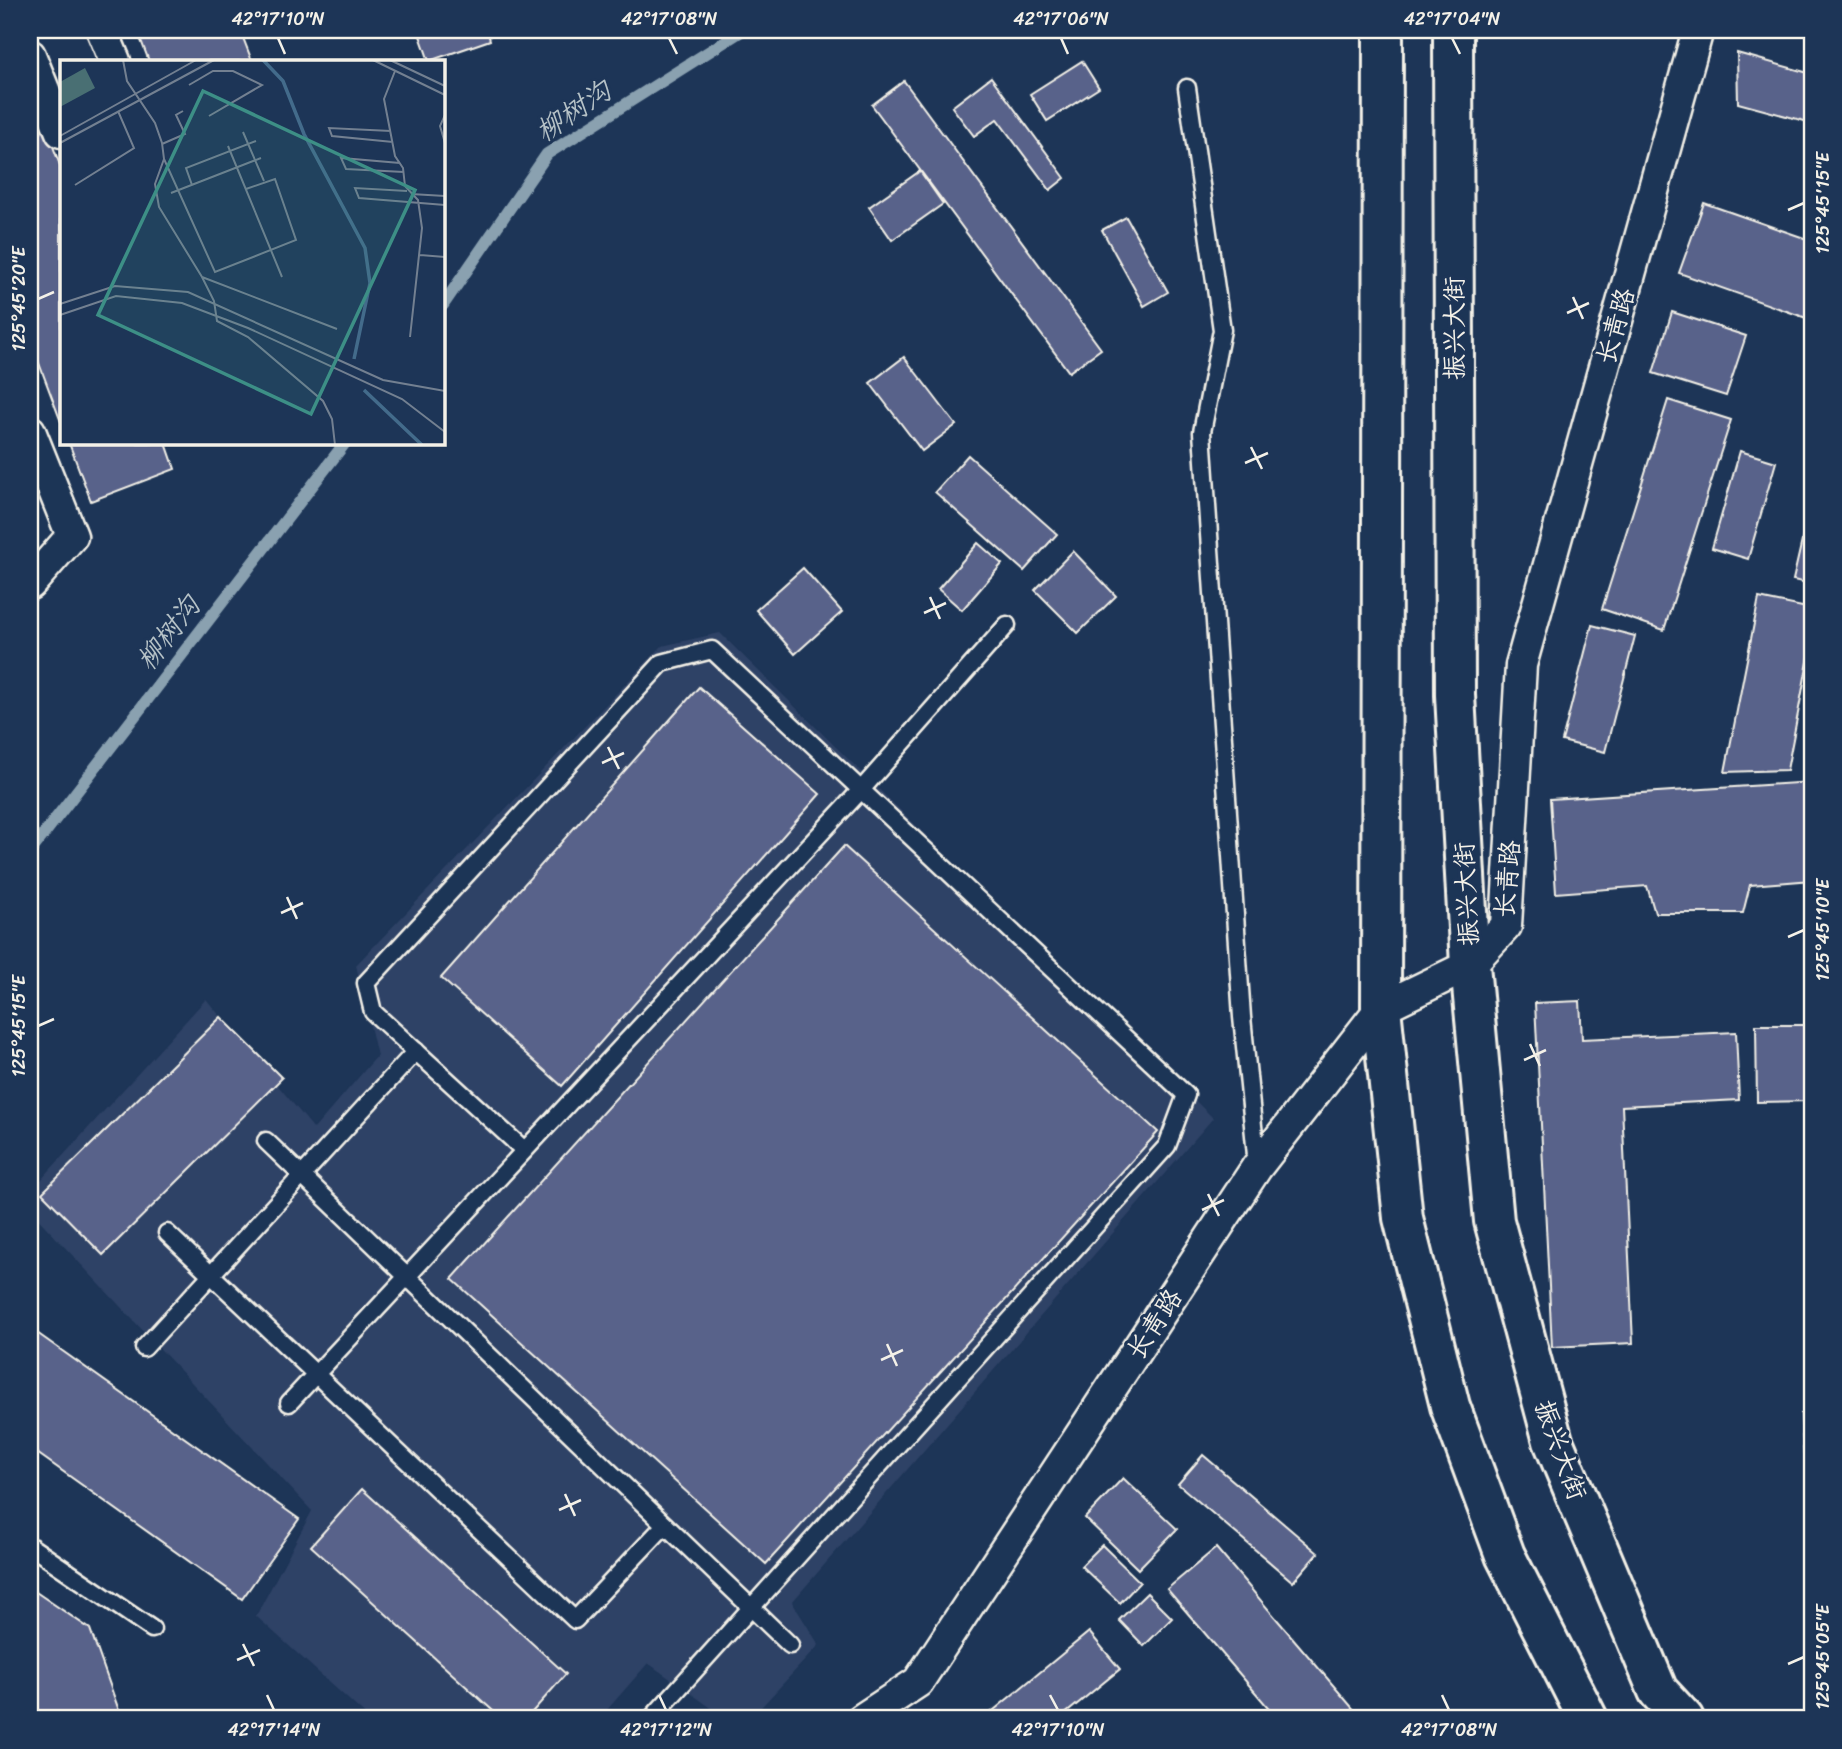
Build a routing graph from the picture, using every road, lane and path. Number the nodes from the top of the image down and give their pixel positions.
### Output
1 (34, 30) edge
2 (103, 30) edge
3 (1383, 30) edge
4 (1453, 30) edge
5 (1698, 30) edge
6 (30, 44) edge
7 (30, 55) edge
8 (115, 60) edge
9 (1187, 88) dead end
10 (60, 130) edge
11 (30, 430) edge
12 (30, 584) edge
13 (1007, 625) dead end
14 (861, 790) junction
15 (1470, 965) junction
16 (1381, 1008) junction
17 (416, 1051) junction
18 (266, 1141) dead end
19 (524, 1150) junction
20 (1257, 1167) junction
21 (302, 1176) junction
22 (167, 1233) dead end
23 (211, 1275) junction
24 (406, 1277) junction
25 (144, 1348) dead end
26 (316, 1374) junction
27 (289, 1403) dead end
28 (665, 1525) junction
29 (30, 1546) edge
30 (751, 1608) junction
31 (152, 1629) dead end
32 (790, 1645) dead end
33 (651, 1719) edge
34 (862, 1719) edge
35 (1588, 1719) edge
36 (1684, 1719) edge

1 - 6 street
2 - 8 street
3 - 16 street
4 - 15 street, 振兴大街
5 - 15 street, 长青路
7 - 10 street
9 - 20 lane
11 - 12 street
13 - 14 lane
14 - 17 lane
14 - 19 lane
14 - 30 lane
15 - 16 street, 长青路
15 - 36 street, 振兴大街
16 - 20 street, 长青路
16 - 35 street
17 - 19 lane
17 - 21 lane
18 - 21 lane
19 - 24 lane
20 - 34 street, 长青路
21 - 23 lane
21 - 24 lane
22 - 23 lane
23 - 25 lane
23 - 26 lane
24 - 26 lane
24 - 28 lane
26 - 27 lane
26 - 28 lane
28 - 30 lane
29 - 31 lane
30 - 32 lane
30 - 33 lane

